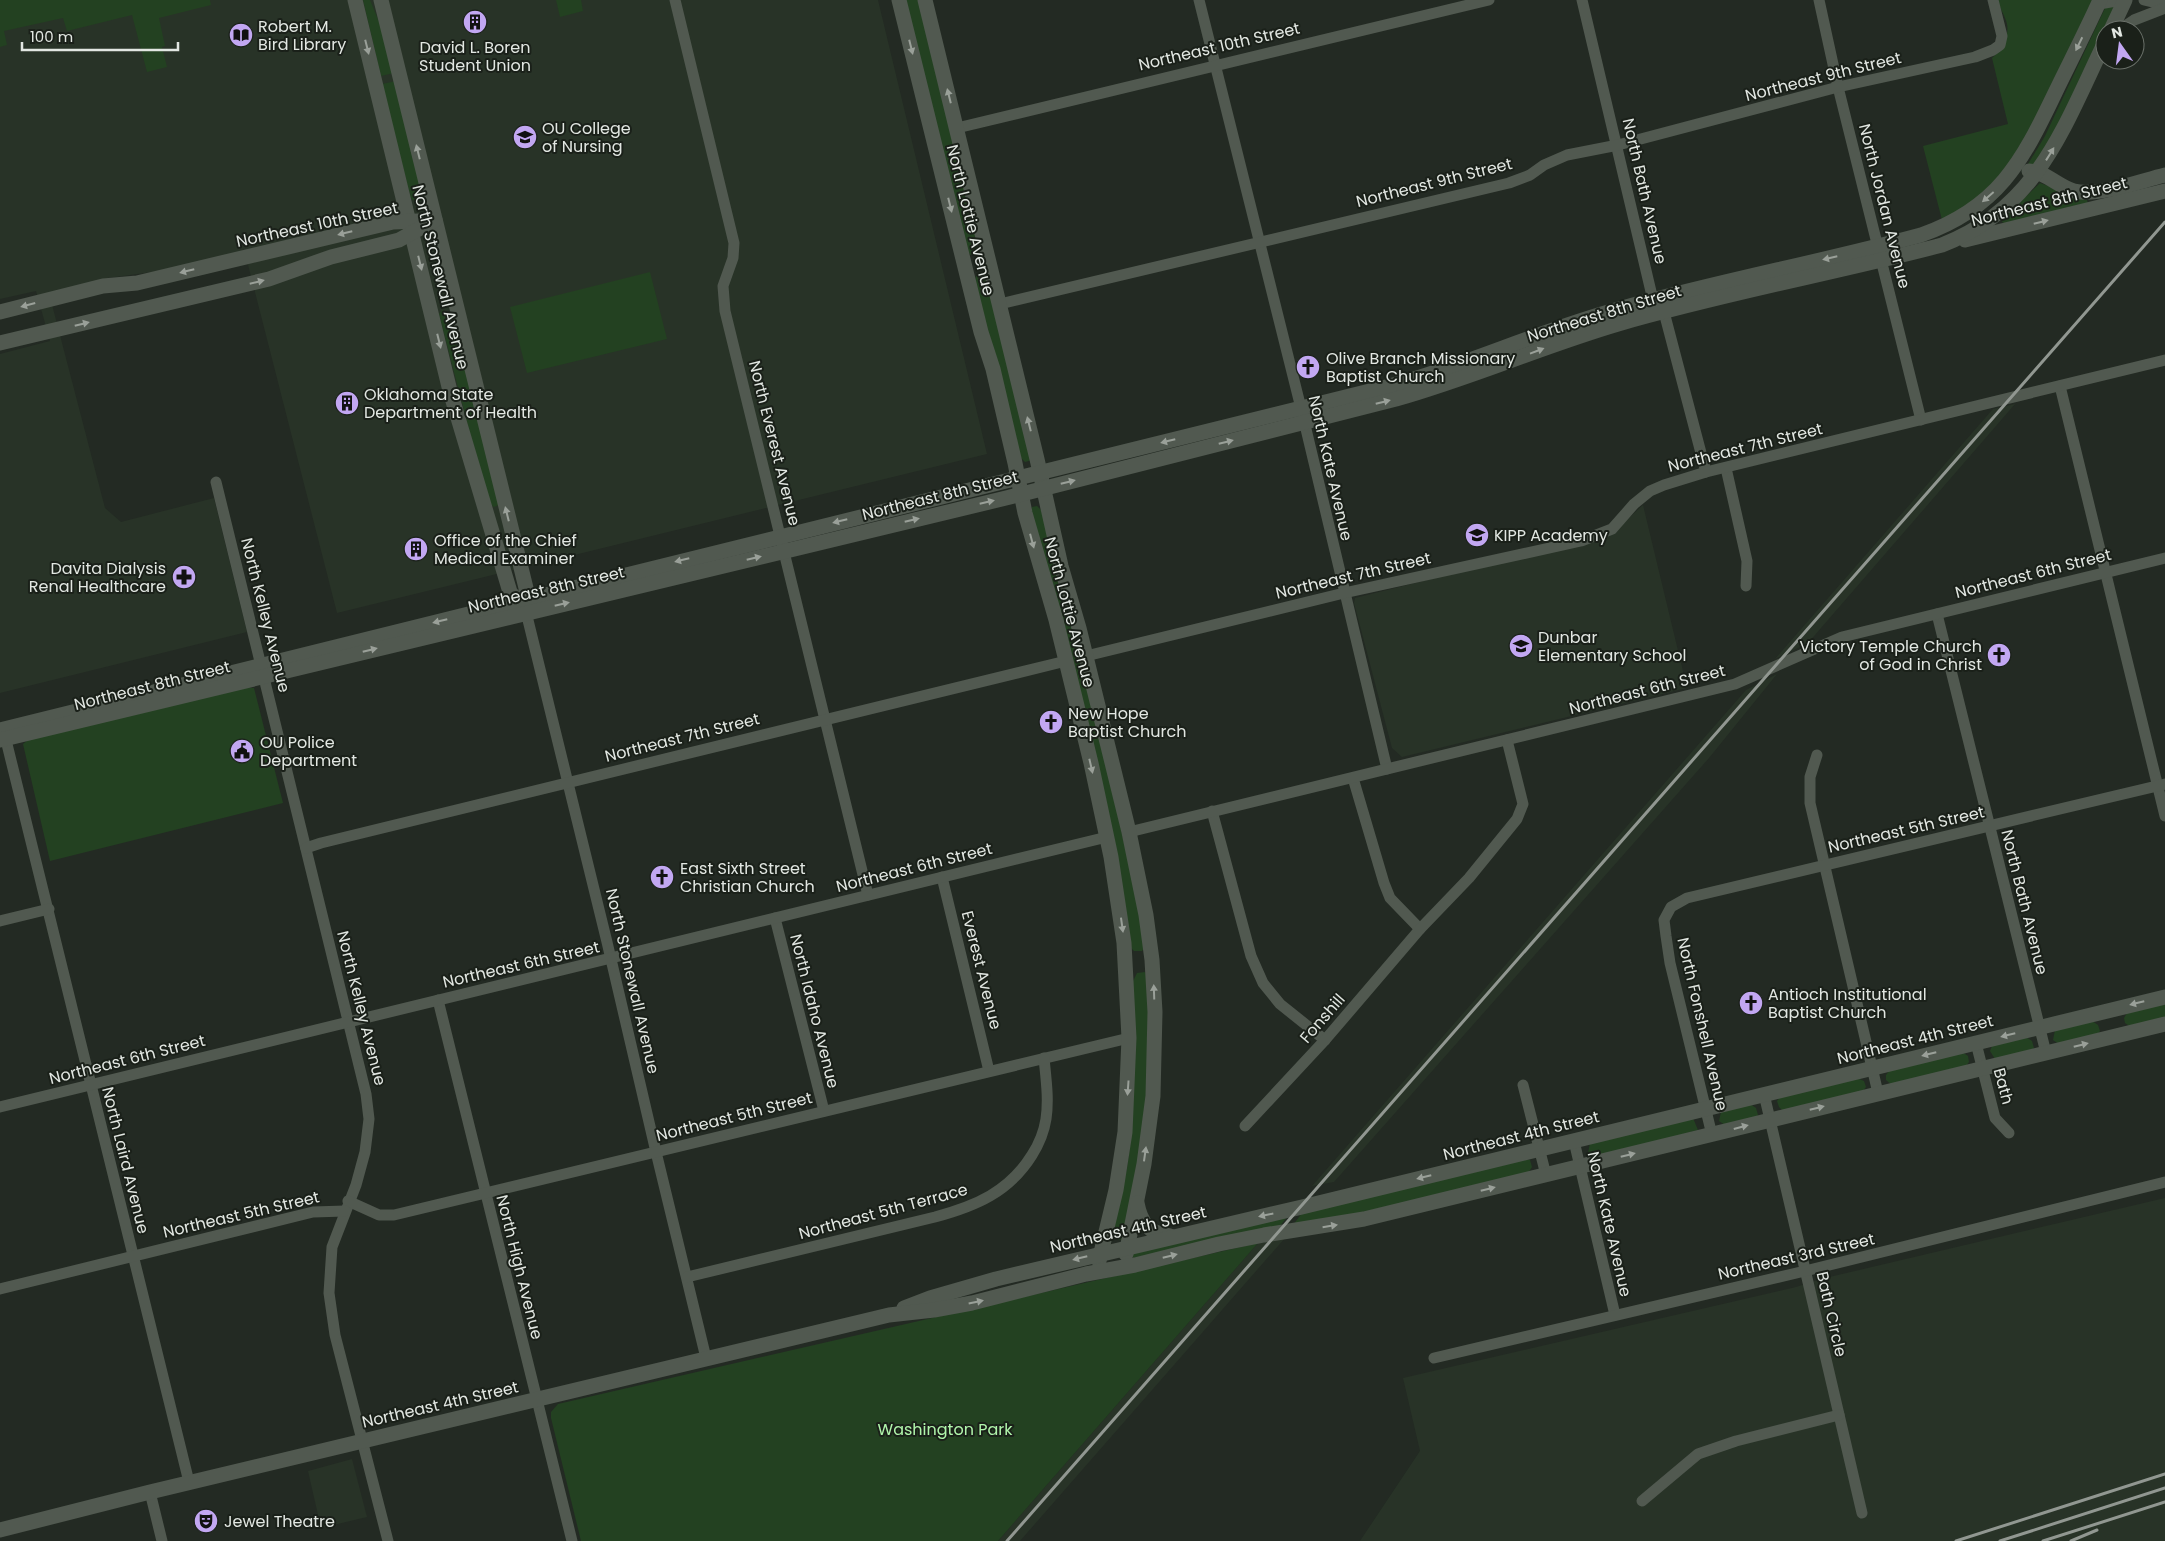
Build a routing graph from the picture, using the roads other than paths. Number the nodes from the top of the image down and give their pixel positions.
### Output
1 (355, 0) edge
2 (381, 0) edge
3 (675, 0) edge
4 (899, 0) edge
5 (925, 0) edge
6 (1199, 0) edge
7 (1489, 0) edge
8 (1582, 0) edge
9 (1819, 0) edge
10 (1993, 0) edge
11 (2123, 0) edge
12 (2144, 0) edge
13 (2100, 2) edge
14 (2165, 7) edge
15 (2115, 20) edge
16 (2134, 20) edge
17 (2095, 63) edge
18 (1215, 65) junction
19 (1838, 87) junction
20 (957, 128) junction
21 (1618, 145) junction
22 (2038, 172) junction
23 (2011, 173) junction
24 (2165, 175) edge
25 (2165, 191) edge
26 (435, 220) junction
27 (411, 227) junction
28 (1258, 241) junction
29 (1942, 245) junction
30 (1880, 253) junction
31 (1654, 300) junction
32 (1000, 304) junction
33 (0, 312) edge
34 (1664, 312) junction
35 (0, 343) edge
36 (2165, 360) edge
37 (2060, 386) junction
38 (1302, 415) junction
39 (1921, 420) junction
40 (1726, 468) junction
41 (1040, 472) junction
42 (1706, 472) junction
43 (1018, 477) junction
44 (216, 482) dead end
45 (1043, 488) junction
46 (1021, 494) junction
47 (783, 543) junction
48 (2165, 558) edge
49 (2105, 572) junction
50 (1746, 586) dead end
51 (1344, 593) junction
52 (523, 604) junction
53 (1937, 614) junction
54 (1086, 656) junction
55 (1066, 660) junction
56 (263, 670) junction
57 (824, 719) junction
58 (3, 734) edge
59 (1507, 740) junction
60 (1817, 755) dead end
61 (1388, 769) junction
62 (1353, 778) junction
63 (566, 783) junction
64 (2161, 785) edge
65 (1212, 811) junction
66 (2165, 816) edge
67 (1990, 826) junction
68 (1129, 832) junction
69 (1107, 837) junction
70 (306, 848) junction
71 (1825, 864) junction
72 (942, 877) junction
73 (868, 895) junction
74 (49, 909) junction
75 (776, 918) junction
76 (1664, 920) joint
77 (0, 921) edge
78 (1420, 929) junction
79 (610, 959) junction
80 (2165, 997) edge
81 (438, 1000) junction
82 (2110, 1010) junction
83 (349, 1022) junction
84 (2165, 1024) edge
85 (2040, 1027) junction
86 (2116, 1036) junction
87 (1129, 1038) junction
88 (1325, 1040) junction
89 (1976, 1043) junction
90 (2046, 1053) junction
91 (1044, 1058) junction
92 (1872, 1068) junction
93 (1982, 1068) junction
94 (989, 1071) junction
95 (91, 1085) junction
96 (1522, 1085) dead end
97 (1878, 1093) junction
98 (1764, 1094) junction
99 (0, 1107) edge
100 (1706, 1108) junction
101 (824, 1112) junction
102 (1770, 1120) junction
103 (1245, 1126) dead end
104 (2009, 1133) dead end
105 (1712, 1135) junction
106 (1574, 1140) junction
107 (1539, 1149) junction
108 (656, 1152) junction
109 (1580, 1167) junction
110 (1546, 1175) junction
111 (2165, 1182) edge
112 (485, 1193) junction
113 (1137, 1202) junction
114 (347, 1206) junction
115 (1171, 1236) junction
116 (1128, 1247) junction
117 (1101, 1253) junction
118 (133, 1256) junction
119 (1123, 1268) junction
120 (1805, 1271) junction
121 (1097, 1272) junction
122 (687, 1277) junction
123 (0, 1289) edge
124 (888, 1315) junction
125 (1616, 1315) junction
126 (706, 1358) junction
127 (1434, 1358) dead end
128 (537, 1400) junction
129 (1839, 1415) junction
130 (362, 1441) junction
131 (189, 1482) junction
132 (150, 1492) junction
133 (1642, 1501) dead end
134 (1862, 1513) dead end
135 (0, 1530) edge
136 (162, 1541) edge
137 (388, 1541) edge
138 (572, 1541) edge

1 -> 27 main road, North Stonewall Avenue
26 -> 2 main road, North Stonewall Avenue
3 - 47 street, North Everest Avenue
4 -> 43 main road, North Lottie Avenue
20 -> 5 main road, North Lottie Avenue
6 - 18 street, North Kate Avenue
7 - 18 street, Northeast 10th Street
8 - 21 street, North Bath Avenue
9 - 19 street, North Jordan Avenue
10 - 19 street, Northeast 9th Street
11 - 13 street
11 - 15 main road
12 - 14 street
13 -> 23 main road
14 - 16 street
22 -> 17 main road
18 - 20 street, Northeast 10th Street
18 - 28 street, North Kate Avenue
19 - 21 street, Northeast 9th Street
19 - 30 street, North Jordan Avenue
20 - 32 main road, North Lottie Avenue
21 - 28 street, Northeast 9th Street
21 - 31 street, North Bath Avenue
22 - 23 main road, Northeast 8th Street
22 - 24 main road, Northeast 8th Street
22 - 29 main road
23 -> 30 main road
29 -> 25 main road, Northeast 8th Street
26 - 27 main road, Northeast 10th Street
52 -> 26 main road, North Stonewall Avenue
27 -> 33 main road, Northeast 10th Street
35 -> 27 main road, Northeast 10th Street
27 -> 52 main road, North Stonewall Avenue
28 - 32 street, Northeast 9th Street
28 - 38 street, North Kate Avenue
29 - 30 main road
30 -> 31 main road, Northeast 8th Street
30 - 34 main road, Northeast 8th Street
30 - 39 street, North Jordan Avenue
31 - 34 street, North Bath Avenue
31 - 38 main road, Northeast 8th Street
41 -> 32 main road, North Lottie Avenue
38 -> 34 main road, Northeast 8th Street
34 - 42 street, North Bath Avenue
36 - 37 street, Northeast 7th Street
37 - 39 street, Northeast 7th Street
37 - 49 street
38 -> 41 main road, Northeast 8th Street
45 -> 38 main road, Northeast 8th Street
38 - 51 street, North Kate Avenue
39 - 40 street, Northeast 7th Street
40 - 42 street, Northeast 7th Street
40 - 50 street
41 - 43 main road, Northeast 8th Street
41 - 45 main road, North Lottie Avenue
42 - 51 street, Northeast 7th Street
43 - 46 main road, North Lottie Avenue
43 -> 47 main road, Northeast 8th Street
44 - 56 street, North Kelley Avenue
45 - 46 main road, Northeast 8th Street
45 - 54 main road, North Lottie Avenue
47 -> 46 main road, Northeast 8th Street
46 -> 55 main road, North Lottie Avenue
47 - 52 main road, Northeast 8th Street
47 - 57 street, North Everest Avenue
48 - 49 street, Northeast 6th Street
49 - 53 street, Northeast 6th Street
49 - 64 street
51 - 54 street, Northeast 7th Street
51 - 61 street, North Kate Avenue
52 - 56 main road, Northeast 8th Street
52 - 63 street, North Stonewall Avenue
53 - 59 street, Northeast 6th Street
53 - 67 street, North Bath Avenue
54 - 68 main road, North Lottie Avenue
55 - 57 street, Northeast 7th Street
55 -> 69 main road, North Lottie Avenue
56 - 58 main road, Northeast 8th Street
56 - 70 street, North Kelley Avenue
57 - 63 street, Northeast 7th Street
57 - 73 street, North Everest Avenue
58 - 74 street, North Laird Avenue
59 - 61 street, Northeast 6th Street
59 - 78 street
60 - 71 street
61 - 62 street, Northeast 6th Street
62 - 65 street, Northeast 6th Street
62 - 78 street
63 - 70 street, Northeast 7th Street
63 - 79 street, North Stonewall Avenue
64 - 66 street
64 - 67 street, Northeast 5th Street
65 - 68 street, Northeast 6th Street
65 - 88 street
67 - 71 street, Northeast 5th Street
67 - 85 street, North Bath Avenue
113 -> 68 main road, North Lottie Avenue
69 - 72 street, Northeast 6th Street
69 -> 87 main road, North Lottie Avenue
70 - 83 street, North Kelley Avenue
71 - 76 street, Northeast 5th Street
71 - 92 street
72 - 73 street, Northeast 6th Street
72 - 94 street, Everest Avenue
73 - 75 street, Northeast 6th Street
74 - 77 street
74 - 95 street, North Laird Avenue
75 - 79 street, Northeast 6th Street
75 - 101 street, North Idaho Avenue
76 - 100 street, North Fonshell Avenue
78 - 88 street, Fonshill
79 - 81 street, Northeast 6th Street
79 - 108 street, North Stonewall Avenue
80 -> 82 main road, Northeast 4th Street
81 - 83 street, Northeast 6th Street
81 - 112 street, North High Avenue
82 - 85 main road, Northeast 4th Street
82 - 86 main road
83 - 95 street, Northeast 6th Street
83 - 114 street, North Kelley Avenue
84 - 86 main road, Northeast 4th Street
85 -> 89 main road, Northeast 4th Street
85 - 90 street, North Bath Avenue
90 -> 86 main road, Northeast 4th Street
87 - 91 street, Northeast 5th Street
87 -> 117 main road, North Lottie Avenue
88 - 103 street, Fonshill
89 -> 92 main road, Northeast 4th Street
89 - 93 street, Bath
90 - 93 main road, Northeast 4th Street
91 - 94 street, Northeast 5th Street
91 - 122 street, Northeast 5th Terrace
92 - 97 street
92 - 98 main road, Northeast 4th Street
93 - 97 main road, Northeast 4th Street
93 - 104 street, Bath
94 - 101 street, Northeast 5th Street
95 - 99 street, Northeast 6th Street
95 - 118 street, North Laird Avenue
96 - 107 street
102 -> 97 main road, Northeast 4th Street
98 - 100 main road, Northeast 4th Street
98 - 102 street, Bath Circle
100 - 105 street, North Fonshell Avenue
100 - 106 main road, Northeast 4th Street
101 - 108 street, Northeast 5th Street
105 -> 102 main road, Northeast 4th Street
102 - 120 street, Bath Circle
109 -> 105 main road, Northeast 4th Street
106 - 107 main road, Northeast 4th Street
106 - 109 street, North Kate Avenue
107 - 110 street
107 -> 115 main road, Northeast 4th Street
108 - 112 street, Northeast 5th Street
108 - 122 street, North Stonewall Avenue
109 - 110 main road, Northeast 4th Street
109 - 125 street, North Kate Avenue
119 -> 110 main road, Northeast 4th Street
111 - 120 street, Northeast 3rd Street
112 - 114 street, Northeast 5th Street
112 - 128 street, North High Avenue
113 - 115 main road
113 - 116 main road, North Lottie Avenue
114 - 118 street, Northeast 5th Street
114 - 130 street, North Kelley Avenue
115 - 116 main road, Northeast 4th Street
116 - 117 main road, Northeast 4th Street
116 - 119 main road, North Lottie Avenue
117 - 121 main road, North Lottie Avenue
117 -> 124 main road, Northeast 4th Street
118 - 123 street, Northeast 5th Street
118 - 131 street, North Laird Avenue
119 - 121 main road, Northeast 4th Street
120 - 125 street, Northeast 3rd Street
120 - 129 street, Bath Circle
124 -> 121 main road, Northeast 4th Street
122 - 126 street, North Stonewall Avenue
124 - 126 main road, Northeast 4th Street
125 - 127 street, Northeast 3rd Street
126 - 128 main road, Northeast 4th Street
128 - 130 main road, Northeast 4th Street
128 - 138 street, North High Avenue
129 - 133 street
129 - 134 street, Bath Circle
130 - 131 main road, Northeast 4th Street
130 - 137 street, North Kelley Avenue
131 - 132 main road, Northeast 4th Street
132 - 135 main road, Northeast 4th Street
132 - 136 street

